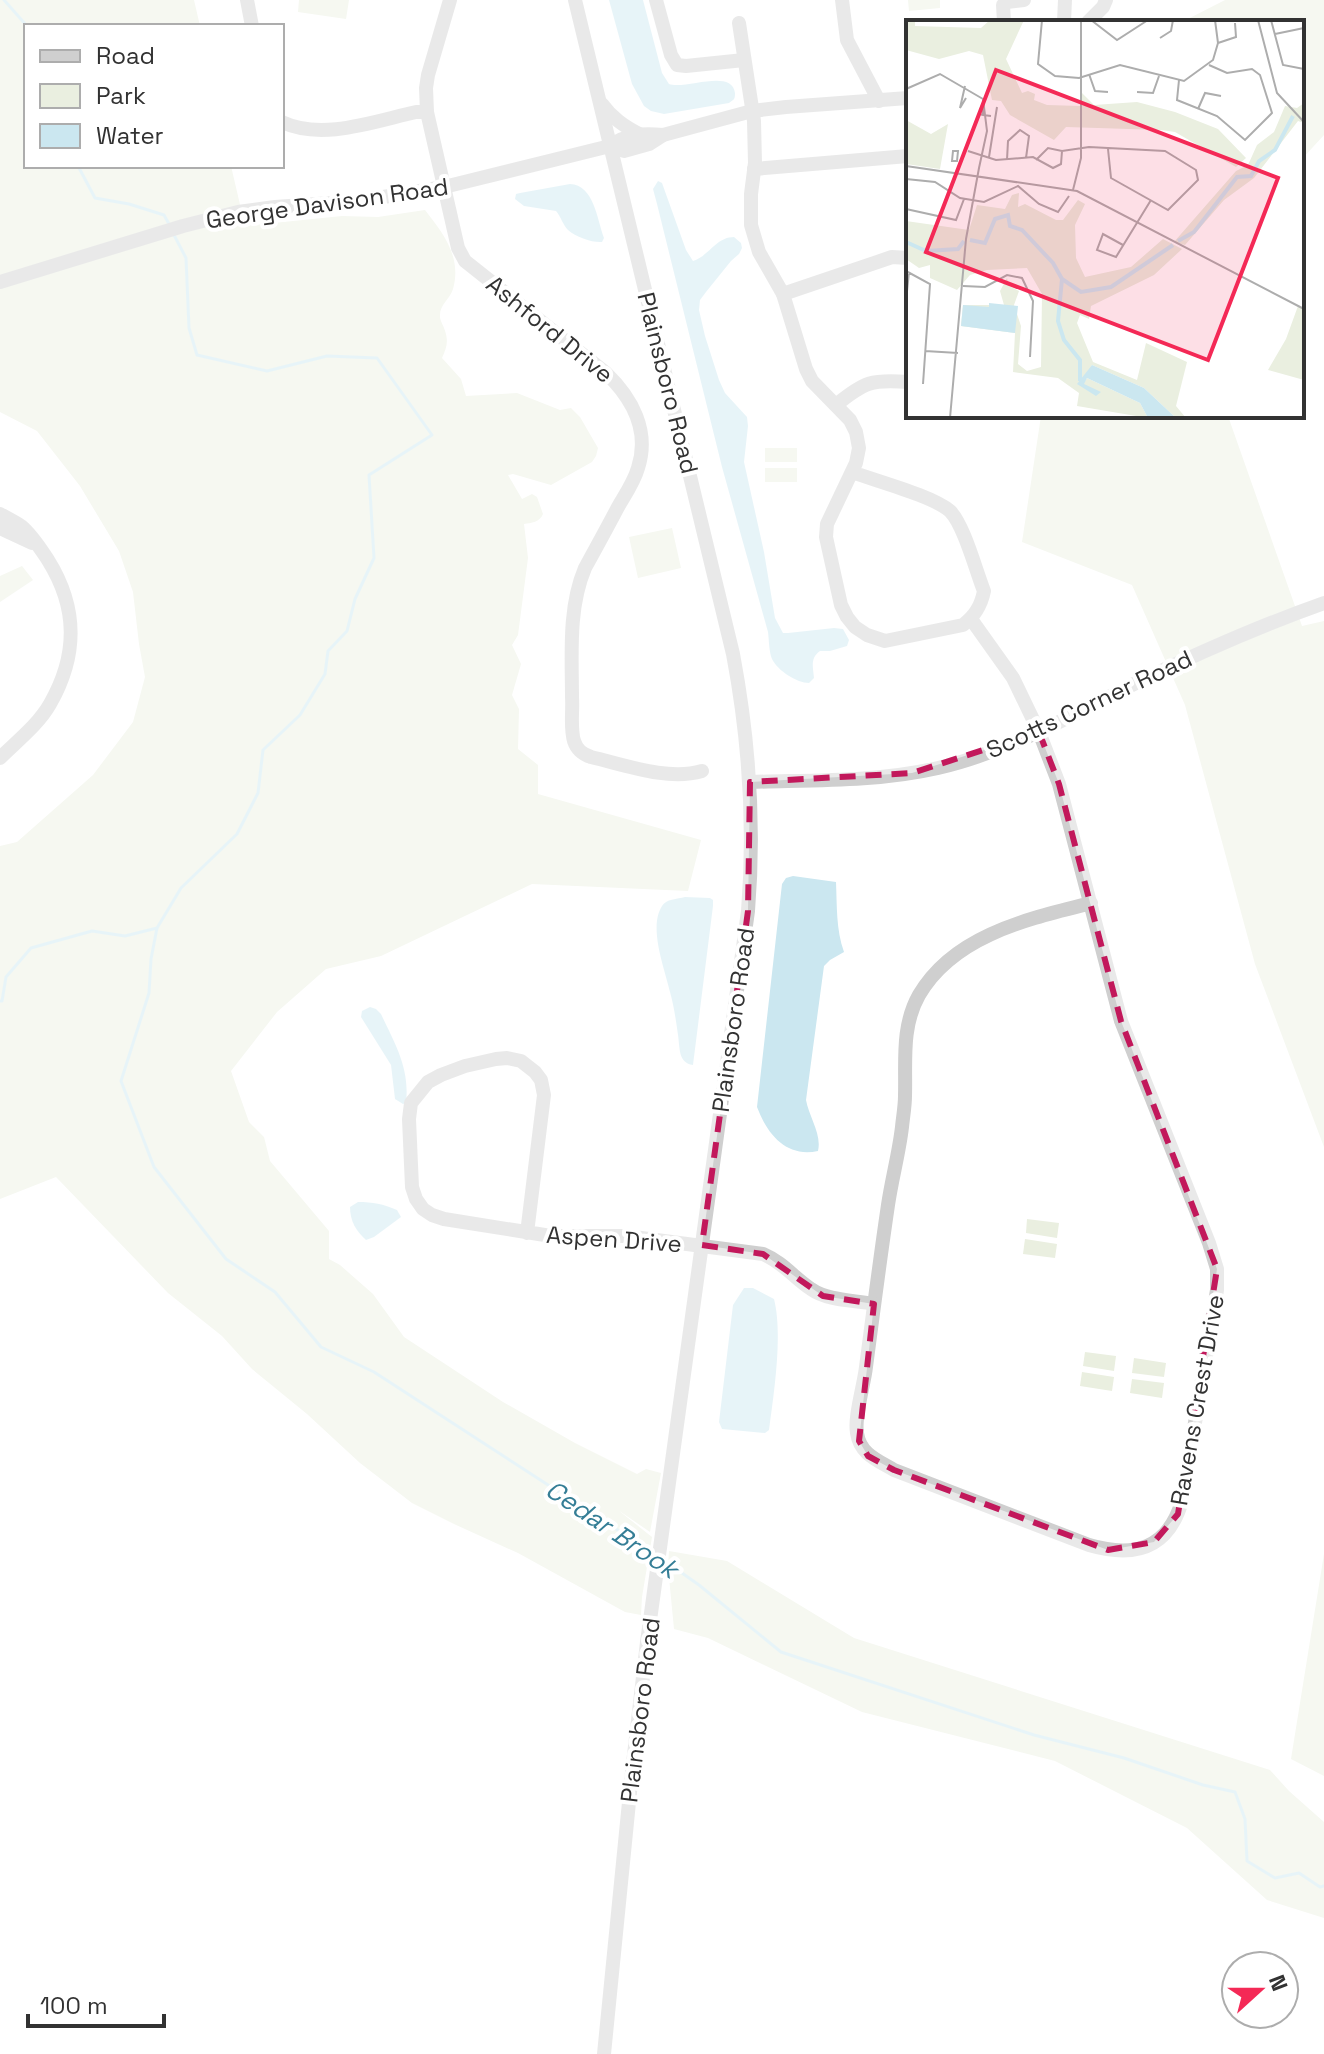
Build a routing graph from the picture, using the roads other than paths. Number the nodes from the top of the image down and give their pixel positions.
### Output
1 (247, 0) edge
2 (450, 0) edge
3 (575, 0) edge
4 (656, 0) edge
5 (842, 0) edge
6 (1024, 0) edge
7 (1065, 0) edge
8 (1106, 0) edge
9 (1004, 20) edge
10 (1064, 20) edge
11 (1090, 20) edge
12 (739, 23) dead end
13 (252, 24) edge
14 (744, 60) junction
15 (906, 98) edge
16 (599, 100) junction
17 (879, 101) junction
18 (752, 111) junction
19 (427, 112) junction
20 (284, 123) edge
21 (642, 140) junction
22 (610, 146) junction
23 (906, 156) edge
24 (754, 169) junction
25 (444, 187) junction
26 (620, 188) junction
27 (906, 258) edge
28 (0, 282) edge
29 (783, 294) junction
30 (906, 382) edge
31 (836, 405) junction
32 (852, 472) junction
33 (0, 514) edge
34 (0, 528) edge
35 (39, 546) junction
36 (1324, 603) edge
37 (971, 619) junction
38 (1039, 732) junction
39 (0, 758) edge
40 (702, 771) dead end
41 (750, 782) junction
42 (1091, 903) junction
43 (527, 1233) junction
44 (702, 1245) junction
45 (874, 1304) junction
46 (604, 2054) edge

1 - 13 street
2 - 19 street, Ashford Drive
3 - 16 street, Plainsboro Road
4 - 14 street
5 - 17 street
6 - 9 street
7 - 10 street
8 - 11 street
12 - 14 street
14 - 18 street
15 - 17 street, George Davison Road
16 - 21 street
16 - 22 street, Plainsboro Road
17 - 18 street, George Davison Road
18 - 21 street, George Davison Road
18 - 24 street
19 - 20 street
19 - 25 street, Ashford Drive
21 - 22 street, George Davison Road
21 - 26 street
22 - 25 street, George Davison Road
22 - 26 street, Plainsboro Road
23 - 24 street
24 - 29 street
25 - 28 street, George Davison Road
25 - 40 street, Ashford Drive
26 - 41 street, Plainsboro Road
27 - 29 street
29 - 31 street
30 - 31 street
31 - 32 street
32 - 37 street
32 - 37 street
33 - 35 street
34 - 35 street
35 - 39 street
36 - 38 street, Scotts Corner Road
37 - 38 street, Ravens Crest Drive
38 - 41 street, Scotts Corner Road
38 - 42 street, Ravens Crest Drive
41 - 44 street, Plainsboro Road
42 - 45 street, Ravens Crest Drive
42 - 45 street, Ravens Crest Drive
43 - 43 street, Aspen Drive
43 - 44 street, Aspen Drive
44 - 45 street
44 - 46 street, Plainsboro Road

